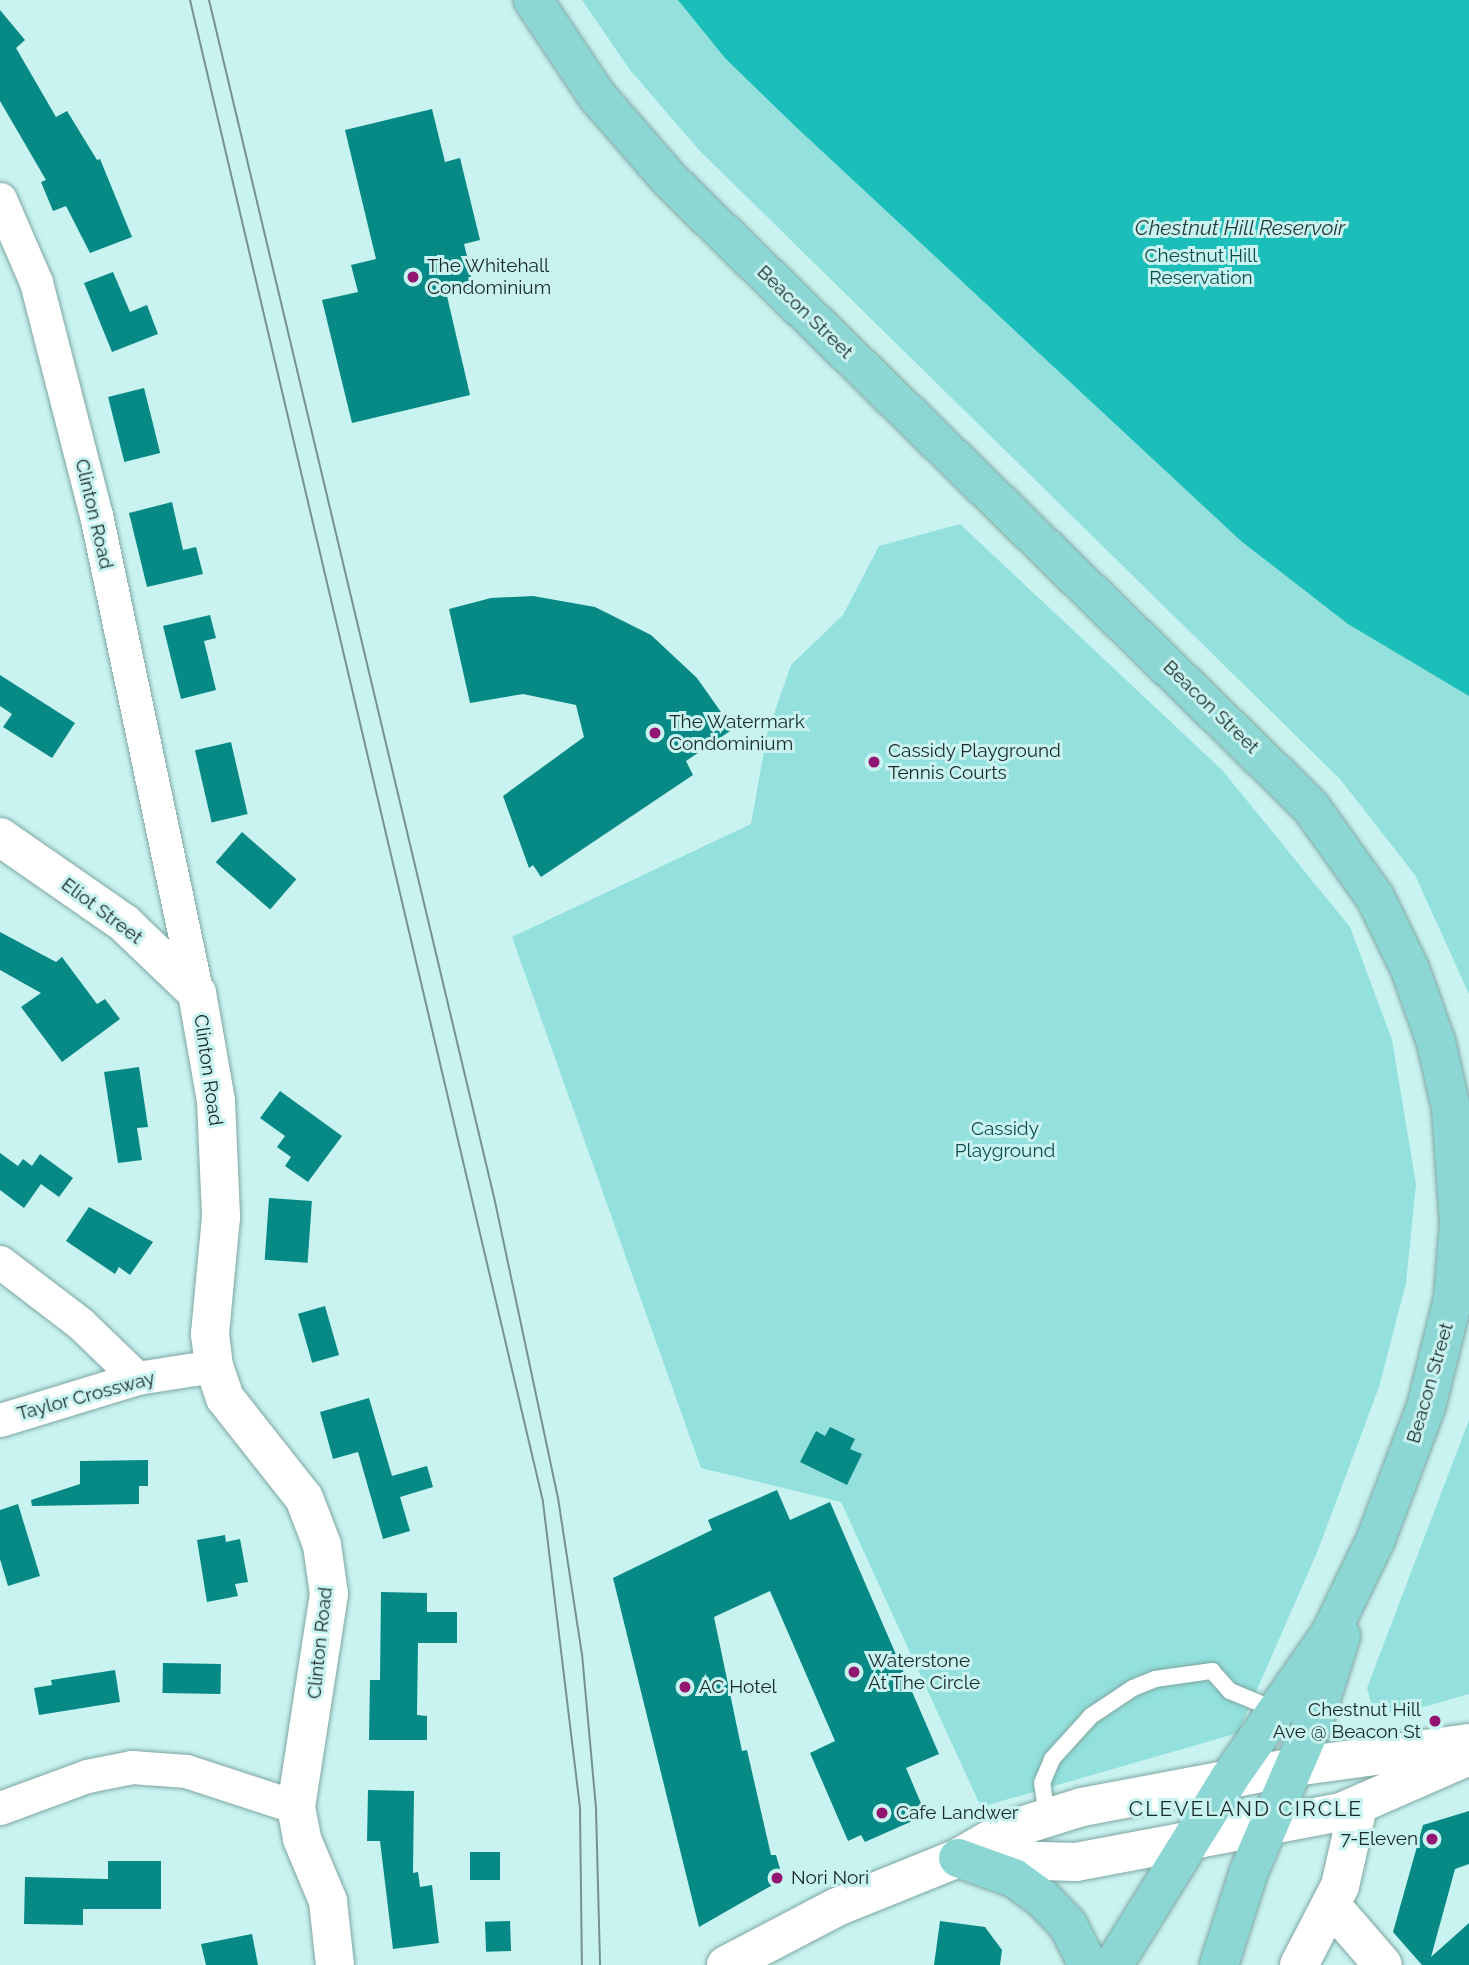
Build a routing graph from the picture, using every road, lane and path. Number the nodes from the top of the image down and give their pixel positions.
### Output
1 (533, 0) edge
2 (0, 199) edge
3 (0, 837) edge
4 (197, 993) junction
5 (1462, 1143) edge
6 (0, 1262) edge
7 (215, 1366) junction
8 (137, 1378) junction
9 (0, 1420) edge
10 (1352, 1594) junction
11 (1276, 1710) junction
12 (1469, 1743) edge
13 (1469, 1756) edge
14 (1294, 1767) junction
15 (1229, 1779) junction
16 (296, 1807) junction
17 (1358, 1807) junction
18 (0, 1808) edge
19 (1047, 1817) junction
20 (1267, 1827) junction
21 (1190, 1840) junction
22 (958, 1858) junction
23 (1331, 1905) junction
24 (335, 1965) edge
25 (726, 1965) edge
26 (1088, 1965) edge
27 (1112, 1965) edge
28 (1219, 1965) edge
29 (1299, 1965) edge
30 (1383, 1965) edge

1 - 5 main road, Beacon Street
2 - 4 street, Clinton Road
3 - 4 street, Eliot Street
4 - 7 street, Clinton Road
5 - 10 main road, Beacon Street
6 - 8 street
7 - 8 street, Taylor Crossway
7 - 16 street, Clinton Road
8 - 9 street, Taylor Crossway
10 - 11 main road, Beacon Street
10 - 14 main road, Beacon Street
11 - 15 main road, Beacon Street
11 - 19 lane
12 - 14 street
13 - 17 street
14 - 15 street
14 - 20 main road, Beacon Street
15 - 19 street
15 - 21 main road, Beacon Street
16 - 18 street
16 - 24 street, Clinton Road
17 - 20 street
17 - 23 street
19 - 22 street
20 - 21 street
20 - 28 main road, Beacon Street
21 - 22 street
21 - 27 main road, Beacon Street
22 - 25 street
22 - 26 main road
23 - 29 street
23 - 30 street

